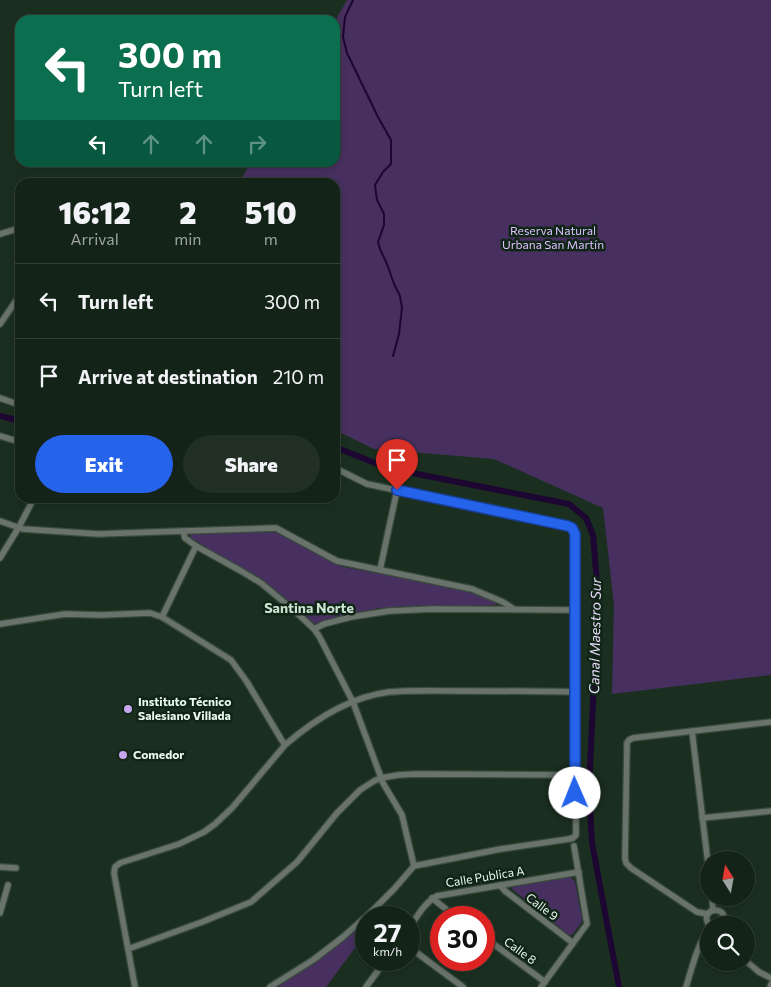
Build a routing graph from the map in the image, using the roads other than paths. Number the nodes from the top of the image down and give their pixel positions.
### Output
1 (15, 230) edge
2 (0, 234) edge
3 (15, 302) edge
4 (0, 324) edge
5 (0, 398) edge
6 (15, 403) edge
7 (0, 436) edge
8 (15, 440) edge
9 (340, 470) edge
10 (397, 490) junction
11 (31, 503) edge
12 (0, 521) edge
13 (19, 527) junction
14 (183, 531) junction
15 (196, 546) junction
16 (0, 558) edge
17 (380, 570) junction
18 (514, 609) junction
19 (574, 610) junction
20 (162, 617) junction
21 (0, 624) edge
22 (314, 629) junction
23 (575, 692) junction
24 (353, 702) junction
25 (771, 722) edge
26 (692, 731) junction
27 (286, 745) junction
28 (575, 774) junction
29 (381, 778) junction
30 (771, 811) edge
31 (702, 818) junction
32 (574, 846) dead end
33 (706, 851) edge
34 (414, 866) junction
35 (0, 867) edge
36 (16, 868) dead end
37 (579, 872) junction
38 (8, 885) dead end
39 (500, 885) junction
40 (432, 898) junction
41 (442, 906) edge
42 (711, 906) edge
43 (420, 912) edge
44 (710, 912) junction
45 (0, 913) edge
46 (708, 916) edge
47 (723, 916) edge
48 (573, 943) junction
49 (495, 946) edge
50 (700, 947) edge
51 (128, 948) junction
52 (420, 955) edge
53 (755, 969) edge
54 (379, 971) edge
55 (771, 978) edge
56 (543, 984) edge
57 (369, 986) edge
58 (135, 987) edge
59 (270, 987) edge
60 (463, 987) edge
61 (686, 987) edge

1 - 2 street
3 - 4 street
5 - 6 street
7 - 8 street
9 - 10 street
10 - 17 street
10 - 19 street
11 - 13 street
12 - 13 street
13 - 14 street
13 - 16 street
14 - 15 street
14 - 17 street
15 - 20 street
15 - 22 street
17 - 18 street
18 - 19 street
18 - 22 street
19 - 23 street
20 - 21 street
20 - 27 street
22 - 24 street
23 - 24 street
23 - 28 street
24 - 27 street
24 - 29 street
25 - 26 street
26 - 31 street
26 - 44 street
27 - 51 street
28 - 29 street
28 - 34 street
29 - 34 street
29 - 51 street
30 - 31 street
31 - 33 street
32 - 37 street
34 - 59 street
35 - 36 street
37 - 39 street, Calle Publica A
37 - 48 street
38 - 45 street
39 - 40 street, Calle Publica A
39 - 48 street, Calle 9
40 - 41 street
40 - 43 street, Calle Publica A
42 - 44 street
44 - 46 street
44 - 47 street
48 - 56 street
49 - 56 street, Calle 8
50 - 61 street
51 - 58 street
52 - 60 street
53 - 55 street
54 - 57 street

